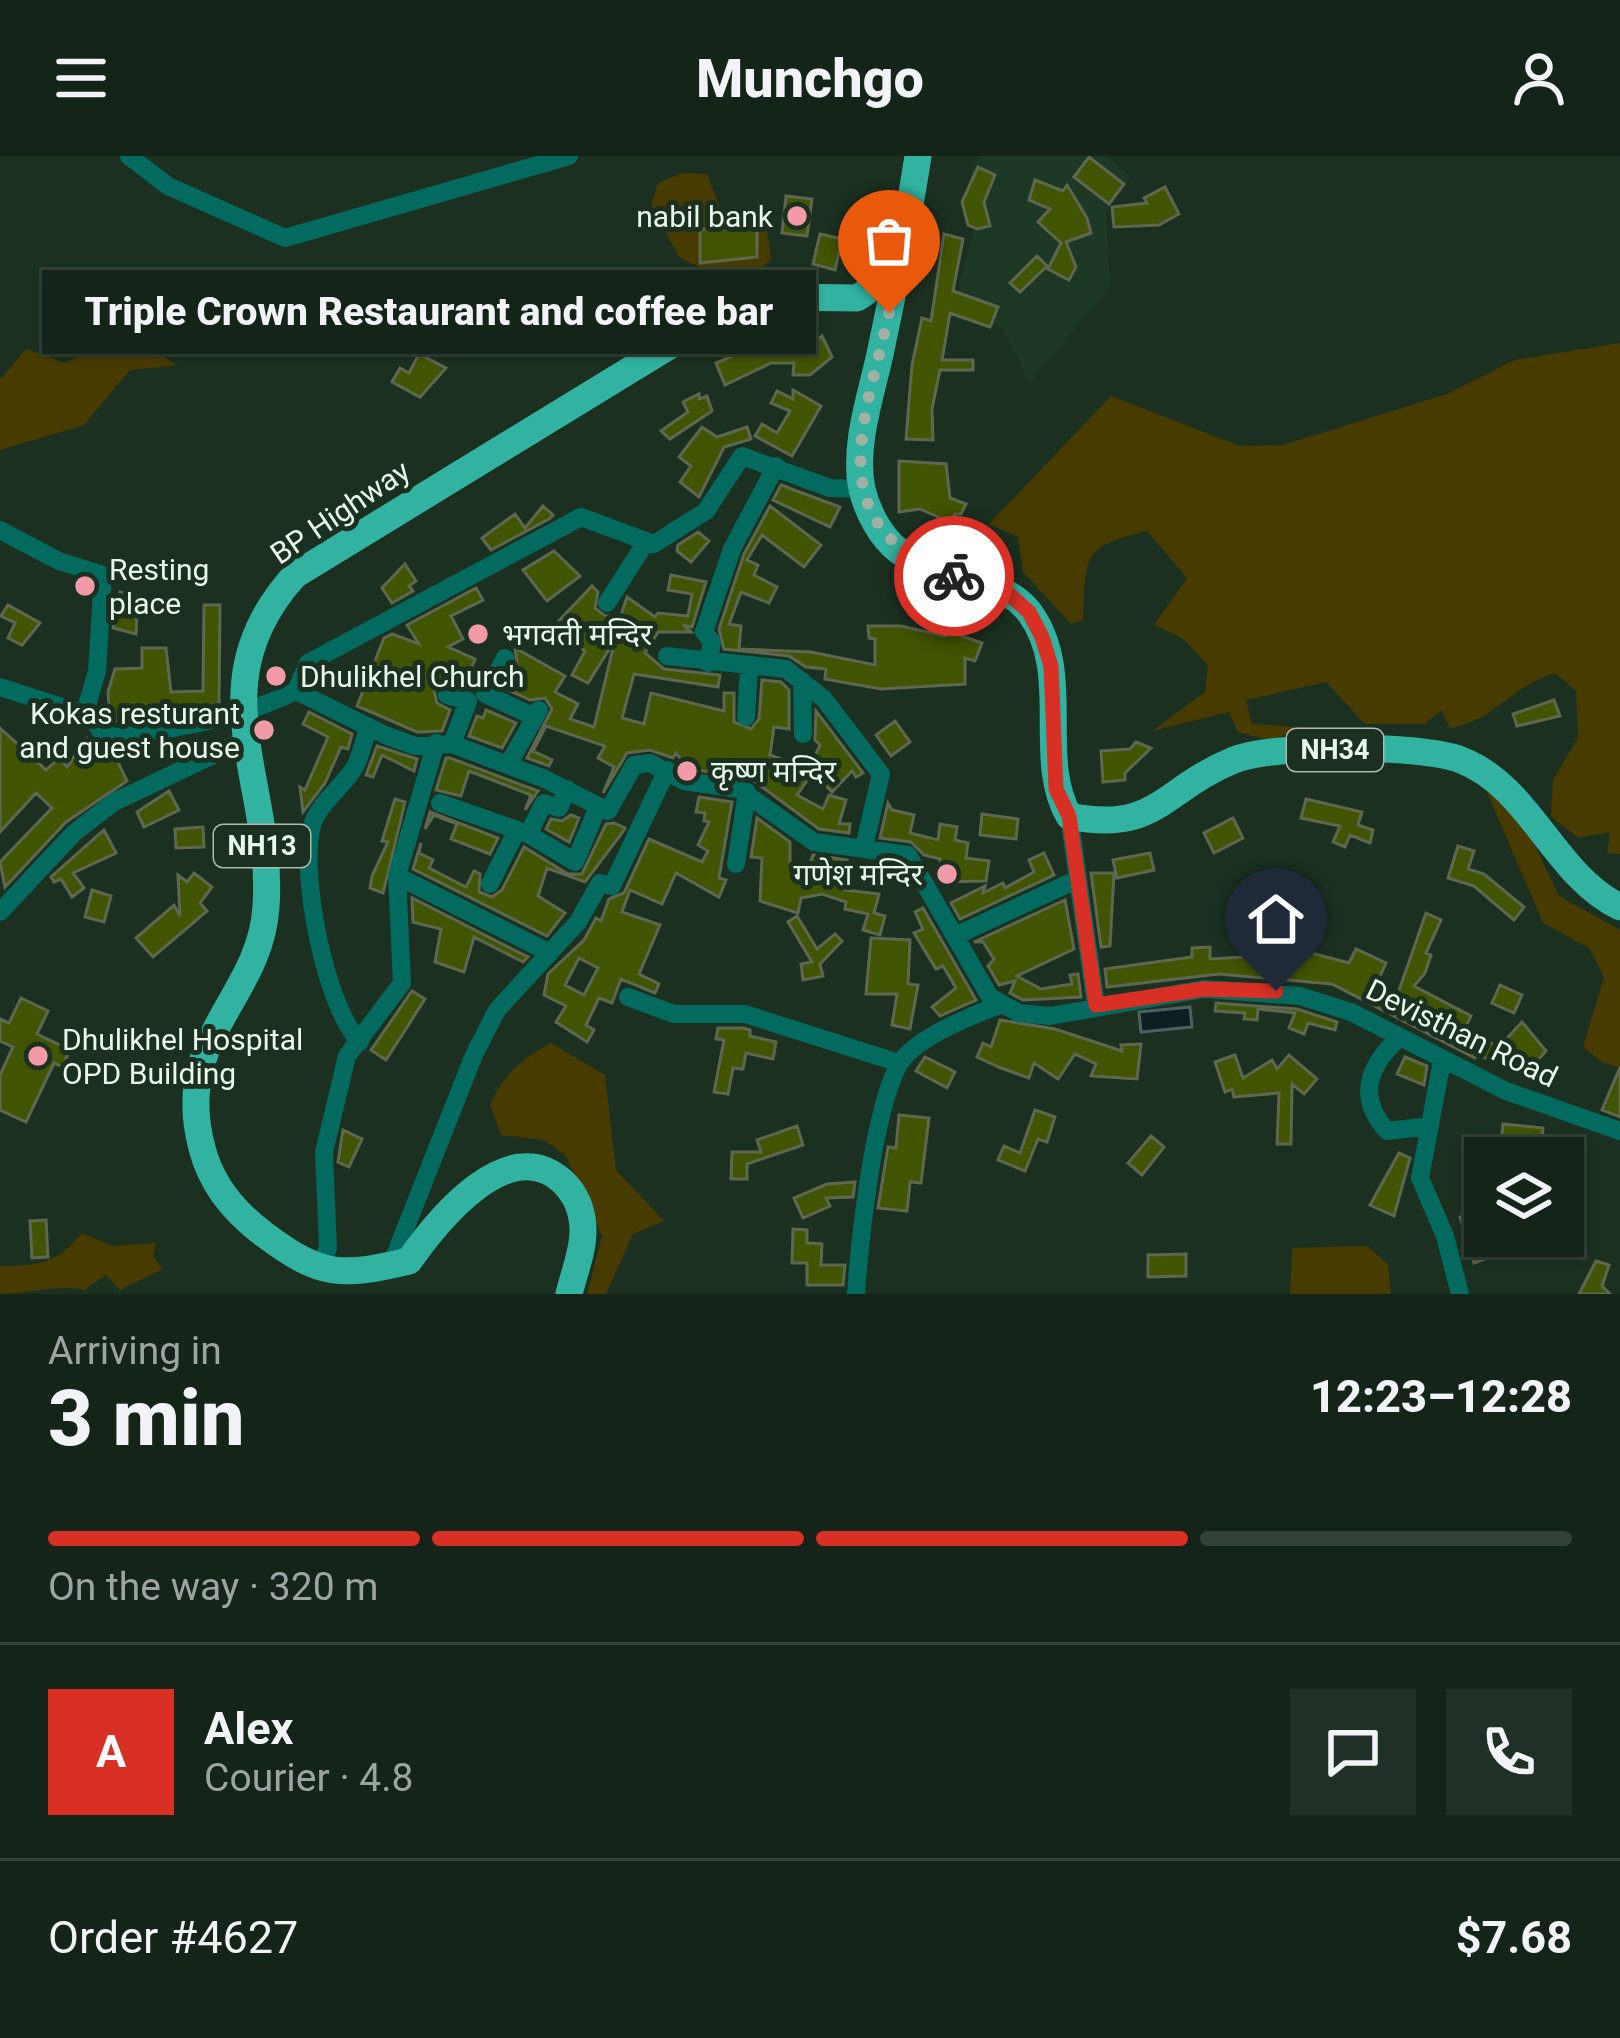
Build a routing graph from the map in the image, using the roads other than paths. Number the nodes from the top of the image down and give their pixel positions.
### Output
1 (129, 156) edge
2 (569, 156) edge
3 (918, 156) edge
4 (908, 220) junction
5 (830, 299) junction
6 (879, 359) junction
7 (776, 466) junction
8 (862, 489) junction
9 (706, 511) junction
10 (0, 530) edge
11 (741, 532) junction
12 (654, 544) junction
13 (607, 603) dead end
14 (667, 656) dead end
15 (505, 658) dead end
16 (708, 663) junction
17 (749, 668) junction
18 (802, 681) junction
19 (0, 687) edge
20 (296, 691) junction
21 (447, 695) dead end
22 (87, 715) junction
23 (746, 717) dead end
24 (244, 728) junction
25 (368, 729) junction
26 (803, 734) dead end
27 (444, 743) junction
28 (508, 765) junction
29 (667, 770) junction
30 (567, 790) junction
31 (747, 792) junction
32 (440, 803) dead end
33 (598, 807) junction
34 (1069, 816) junction
35 (523, 832) junction
36 (864, 847) junction
37 (736, 864) dead end
38 (397, 876) junction
39 (1076, 880) junction
40 (490, 884) dead end
41 (1620, 907) edge
42 (0, 912) edge
43 (955, 936) junction
44 (550, 952) junction
45 (628, 997) dead end
46 (1000, 1005) junction
47 (1096, 1005) junction
48 (1399, 1038) junction
49 (360, 1042) junction
50 (1442, 1061) junction
51 (899, 1063) junction
52 (1429, 1126) junction
53 (1620, 1131) edge
54 (391, 1265) junction
55 (327, 1279) edge
56 (569, 1294) edge
57 (856, 1294) edge
58 (1460, 1294) edge

1 - 2 street
3 - 4 highway
4 - 5 highway, BP Highway / NH13
4 - 6 highway
5 - 6 highway
5 - 24 highway, BP Highway / NH13
6 - 8 highway
7 - 8 street
7 - 9 street
7 - 11 street
8 - 34 highway
9 - 11 street
9 - 12 street
10 - 22 street
11 - 16 street
12 - 13 street
12 - 20 street
14 - 16 street
15 - 28 street
16 - 17 street
17 - 18 street
17 - 23 street
18 - 26 street
18 - 36 street
19 - 22 street
20 - 24 street
20 - 25 street
21 - 27 street
22 - 24 street
24 - 42 street
24 - 55 highway, BP Highway / NH13
25 - 27 street
25 - 49 street
27 - 28 street
27 - 38 street
28 - 30 street
29 - 31 street
29 - 33 street
29 - 44 street
30 - 33 street
30 - 35 street
31 - 36 street
31 - 37 street
32 - 35 street
33 - 35 street
34 - 39 street
34 - 41 highway, NH34
35 - 40 street
36 - 43 street
38 - 44 street
38 - 49 street
39 - 43 street
39 - 47 street
43 - 46 street
44 - 54 street
45 - 51 street
46 - 47 street, Devisthan Road
46 - 51 street
47 - 48 street, Devisthan Road
48 - 50 street, Devisthan Road
48 - 52 street
49 - 55 street
50 - 52 street
50 - 53 street, Devisthan Road
51 - 57 street
52 - 58 street
54 - 55 highway
54 - 56 highway

